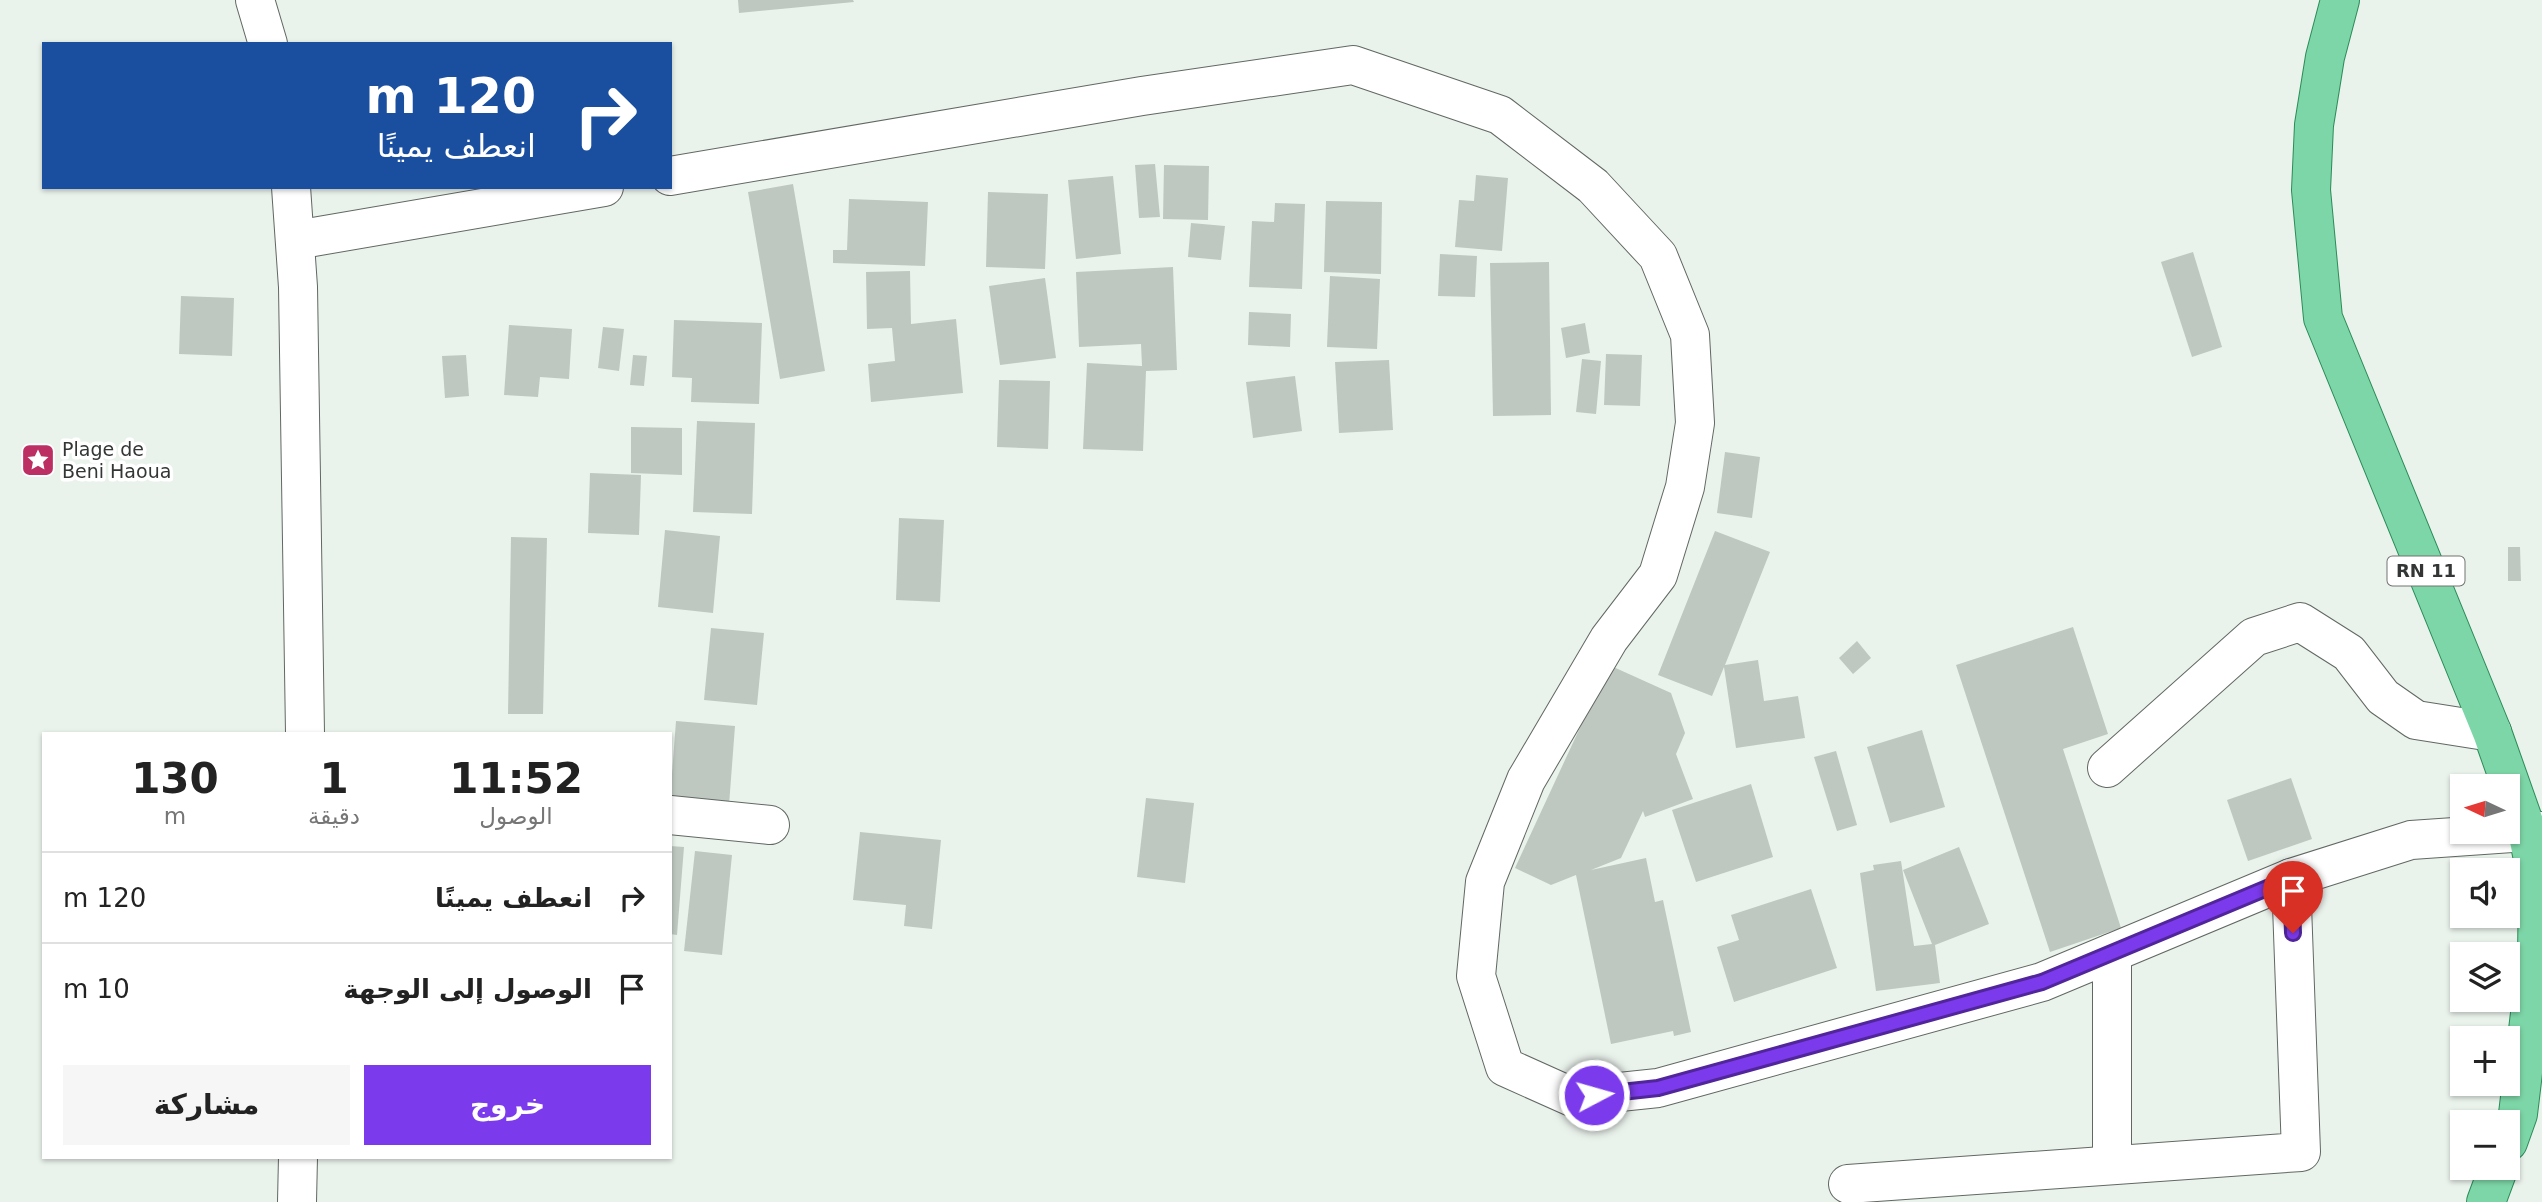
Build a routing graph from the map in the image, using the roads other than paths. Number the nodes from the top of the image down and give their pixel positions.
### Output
1 (256, 0) edge
2 (2340, 0) edge
3 (267, 42) edge
4 (672, 176) edge
5 (291, 189) edge
6 (592, 189) edge
7 (296, 240) junction
8 (305, 732) edge
9 (2492, 732) junction
10 (2107, 768) dead end
11 (672, 815) edge
12 (770, 824) dead end
13 (2535, 831) edge
14 (2291, 878) junction
15 (2112, 953) junction
16 (2519, 1110) edge
17 (298, 1159) edge
18 (2112, 1165) junction
19 (2494, 1180) edge
20 (1848, 1184) dead end
21 (298, 1202) edge
22 (2486, 1202) edge

1 - 3 street
2 - 9 main road, RN 11
4 - 15 street
5 - 7 street
6 - 7 street
7 - 8 street
9 - 10 street
9 - 13 main road, RN 11
11 - 12 street
13 - 14 street
13 - 16 main road, RN 11
14 - 15 street
14 - 18 street
15 - 18 street
17 - 21 street
18 - 20 street
19 - 22 main road

